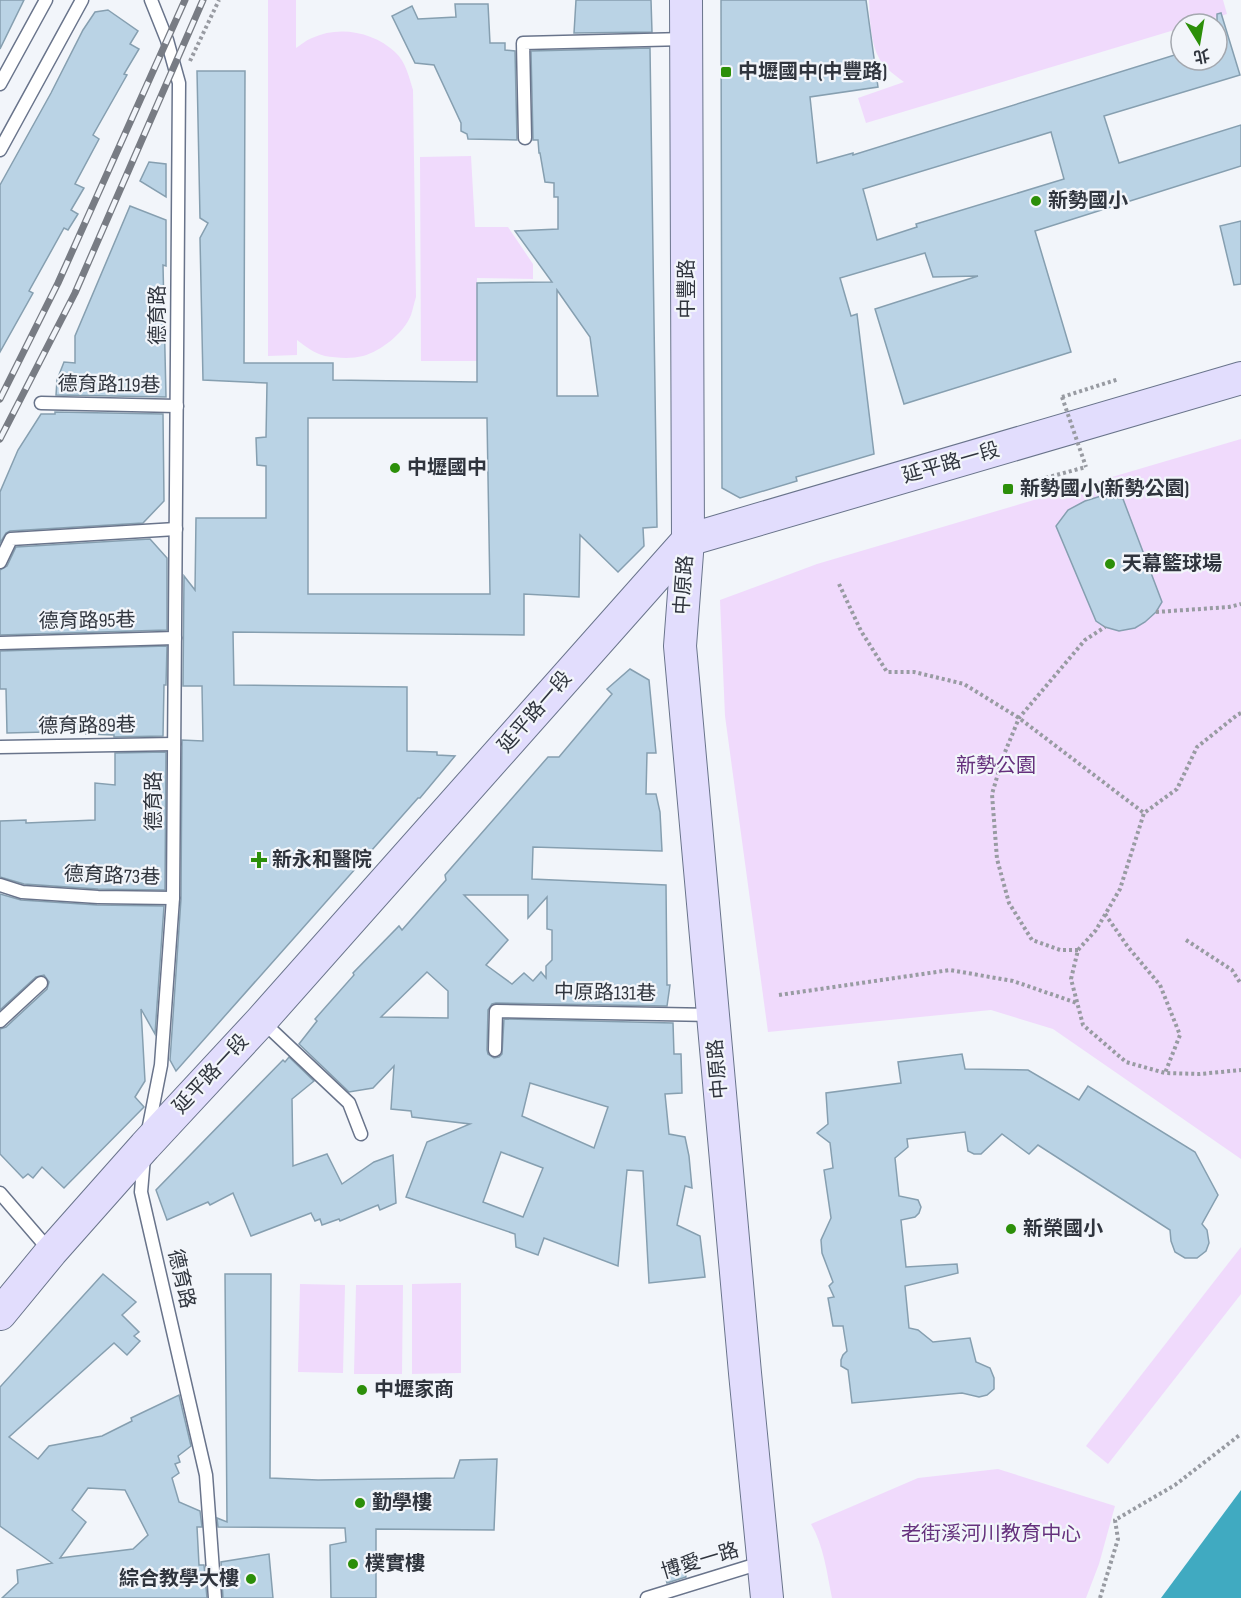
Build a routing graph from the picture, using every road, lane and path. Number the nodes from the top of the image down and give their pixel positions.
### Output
1 (46, 0) edge
2 (82, 0) edge
3 (151, 0) edge
4 (219, 0) edge
5 (686, 0) edge
6 (686, 39) junction
7 (179, 83) junction
8 (0, 84) edge
9 (525, 138) dead end
10 (0, 150) edge
11 (1241, 378) edge
12 (1119, 379) dead end
13 (41, 403) dead end
14 (177, 406) junction
15 (1034, 481) dead end
16 (176, 529) junction
17 (688, 540) junction
18 (0, 562) edge
19 (839, 584) dead end
20 (1241, 604) edge
21 (1156, 612) dead end
22 (1105, 627) dead end
23 (175, 639) junction
24 (0, 643) edge
25 (1241, 713) edge
26 (1019, 718) junction
27 (174, 744) junction
28 (0, 747) edge
29 (1144, 813) junction
30 (0, 885) edge
31 (174, 898) junction
32 (1105, 914) junction
33 (1186, 940) dead end
34 (1078, 950) junction
35 (41, 983) dead end
36 (1241, 984) edge
37 (779, 994) dead end
38 (1077, 1004) junction
39 (713, 1015) junction
40 (0, 1021) edge
41 (261, 1021) junction
42 (495, 1050) dead end
43 (1241, 1070) edge
44 (1165, 1073) junction
45 (361, 1134) dead end
46 (145, 1146) junction
47 (0, 1193) edge
48 (51, 1252) junction
49 (0, 1314) edge
50 (1241, 1434) edge
51 (764, 1562) junction
52 (215, 1598) edge
53 (648, 1598) edge
54 (767, 1598) edge
55 (1100, 1598) edge

1 - 8 lane
2 - 10 lane
3 - 7 lane, 德育路
4 - 7 path
5 - 6 main road, 中豐路
6 - 9 lane
6 - 17 main road, 中豐路
7 - 14 lane, 德育路
11 - 17 main road, 延平路一段
12 - 15 path, bridge
13 - 14 lane, 德育路119巷
14 - 16 lane, 德育路
16 - 18 lane
16 - 23 lane, 德育路
17 - 39 main road, 中原路
17 - 41 main road, 延平路一段
19 - 26 path
20 - 21 path
22 - 26 path
23 - 24 lane, 德育路95巷
23 - 27 lane, 德育路
25 - 29 path
26 - 29 path
26 - 34 path
27 - 28 lane, 德育路89巷
27 - 31 lane, 德育路
29 - 32 path
30 - 31 lane, 德育路73巷
31 - 46 lane, 德育路
32 - 34 path
32 - 44 path
33 - 36 path
34 - 38 path
35 - 40 lane
37 - 38 path
38 - 44 path
39 - 42 lane, 中原路131巷
39 - 51 main road, 中原路
41 - 45 lane
41 - 46 main road, 延平路一段
43 - 44 path
46 - 48 main road, 延平路一段
46 - 52 lane, 德育路
47 - 48 lane
48 - 49 main road, 延平路一段
50 - 55 path
51 - 53 lane, 博愛一路
51 - 54 main road, 中原路

